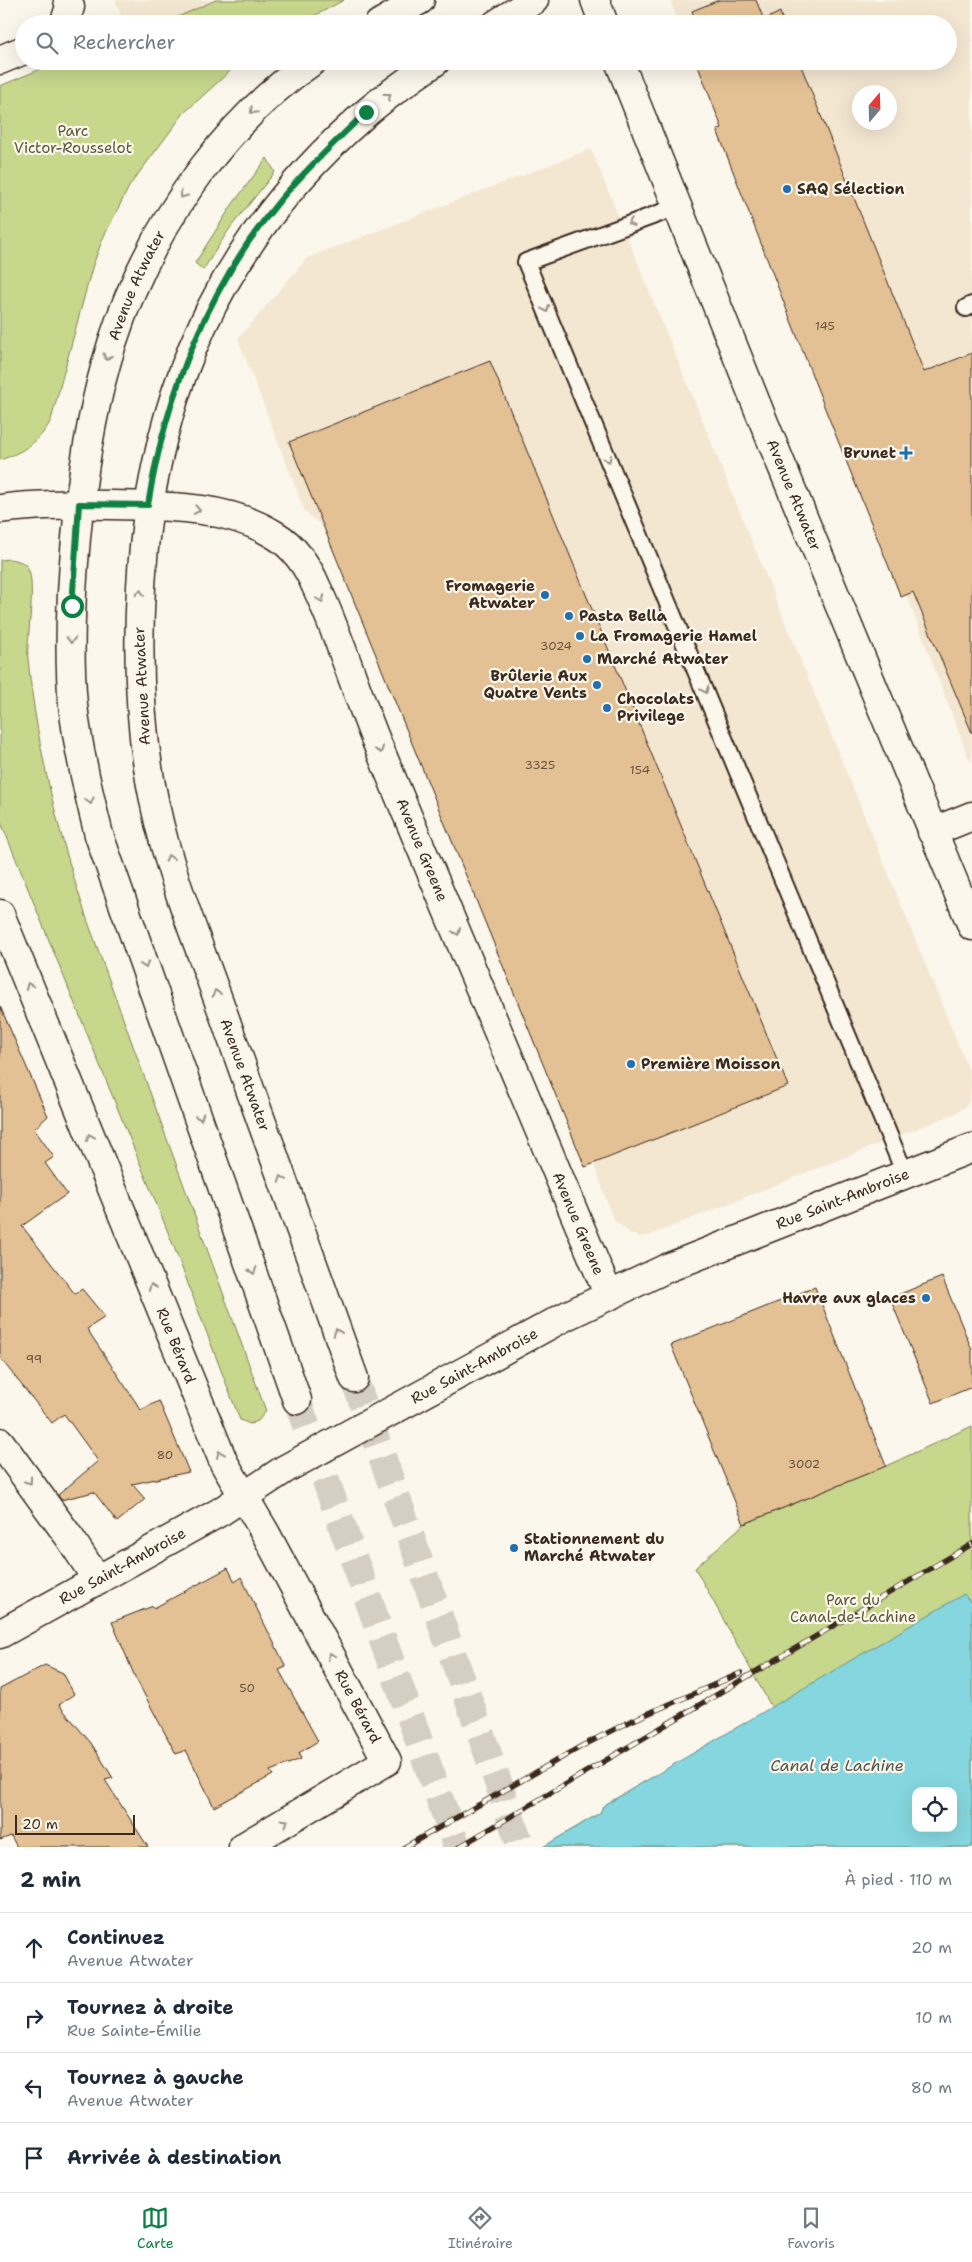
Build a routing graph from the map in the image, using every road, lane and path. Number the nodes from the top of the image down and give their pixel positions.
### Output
1 (68, 0) edge
2 (420, 0) edge
3 (534, 0) edge
4 (595, 0) edge
5 (67, 15) edge
6 (394, 15) edge
7 (510, 15) edge
8 (601, 15) edge
9 (15, 54) edge
10 (0, 60) edge
11 (301, 70) edge
12 (424, 70) edge
13 (623, 70) edge
14 (677, 207) junction
15 (79, 504) junction
16 (148, 505) junction
17 (0, 509) edge
18 (972, 816) edge
19 (932, 832) junction
20 (0, 914) edge
21 (972, 926) edge
22 (972, 1148) edge
23 (905, 1174) junction
24 (609, 1296) junction
25 (354, 1378) tunnel mouth
26 (297, 1400) tunnel mouth
27 (0, 1442) edge
28 (244, 1496) junction
29 (98, 1581) junction
30 (0, 1634) edge
31 (243, 1847) edge

1 - 5 street
2 - 6 street
3 - 7 street
4 - 8 street
9 - 10 street
11 -> 15 street, Avenue Atwater
16 -> 12 street, Avenue Atwater
13 - 14 street, Avenue Atwater
14 - 19 street, Avenue Atwater
14 -> 23 lane
15 - 16 street, Avenue Greene
15 - 17 street, Avenue Greene
15 -> 26 street, Avenue Atwater
16 -> 24 street, Avenue Greene
25 -> 16 street, Avenue Atwater
18 - 19 street
19 - 21 street, Avenue Atwater
28 -> 20 street, Rue Bérard
22 - 23 street, Rue Saint-Ambroise
23 - 24 street, Rue Saint-Ambroise
24 - 28 street, Rue Saint-Ambroise
27 -> 29 street
28 - 29 street, Rue Saint-Ambroise
31 -> 28 street, Rue Bérard
29 - 30 street, Rue Saint-Ambroise

